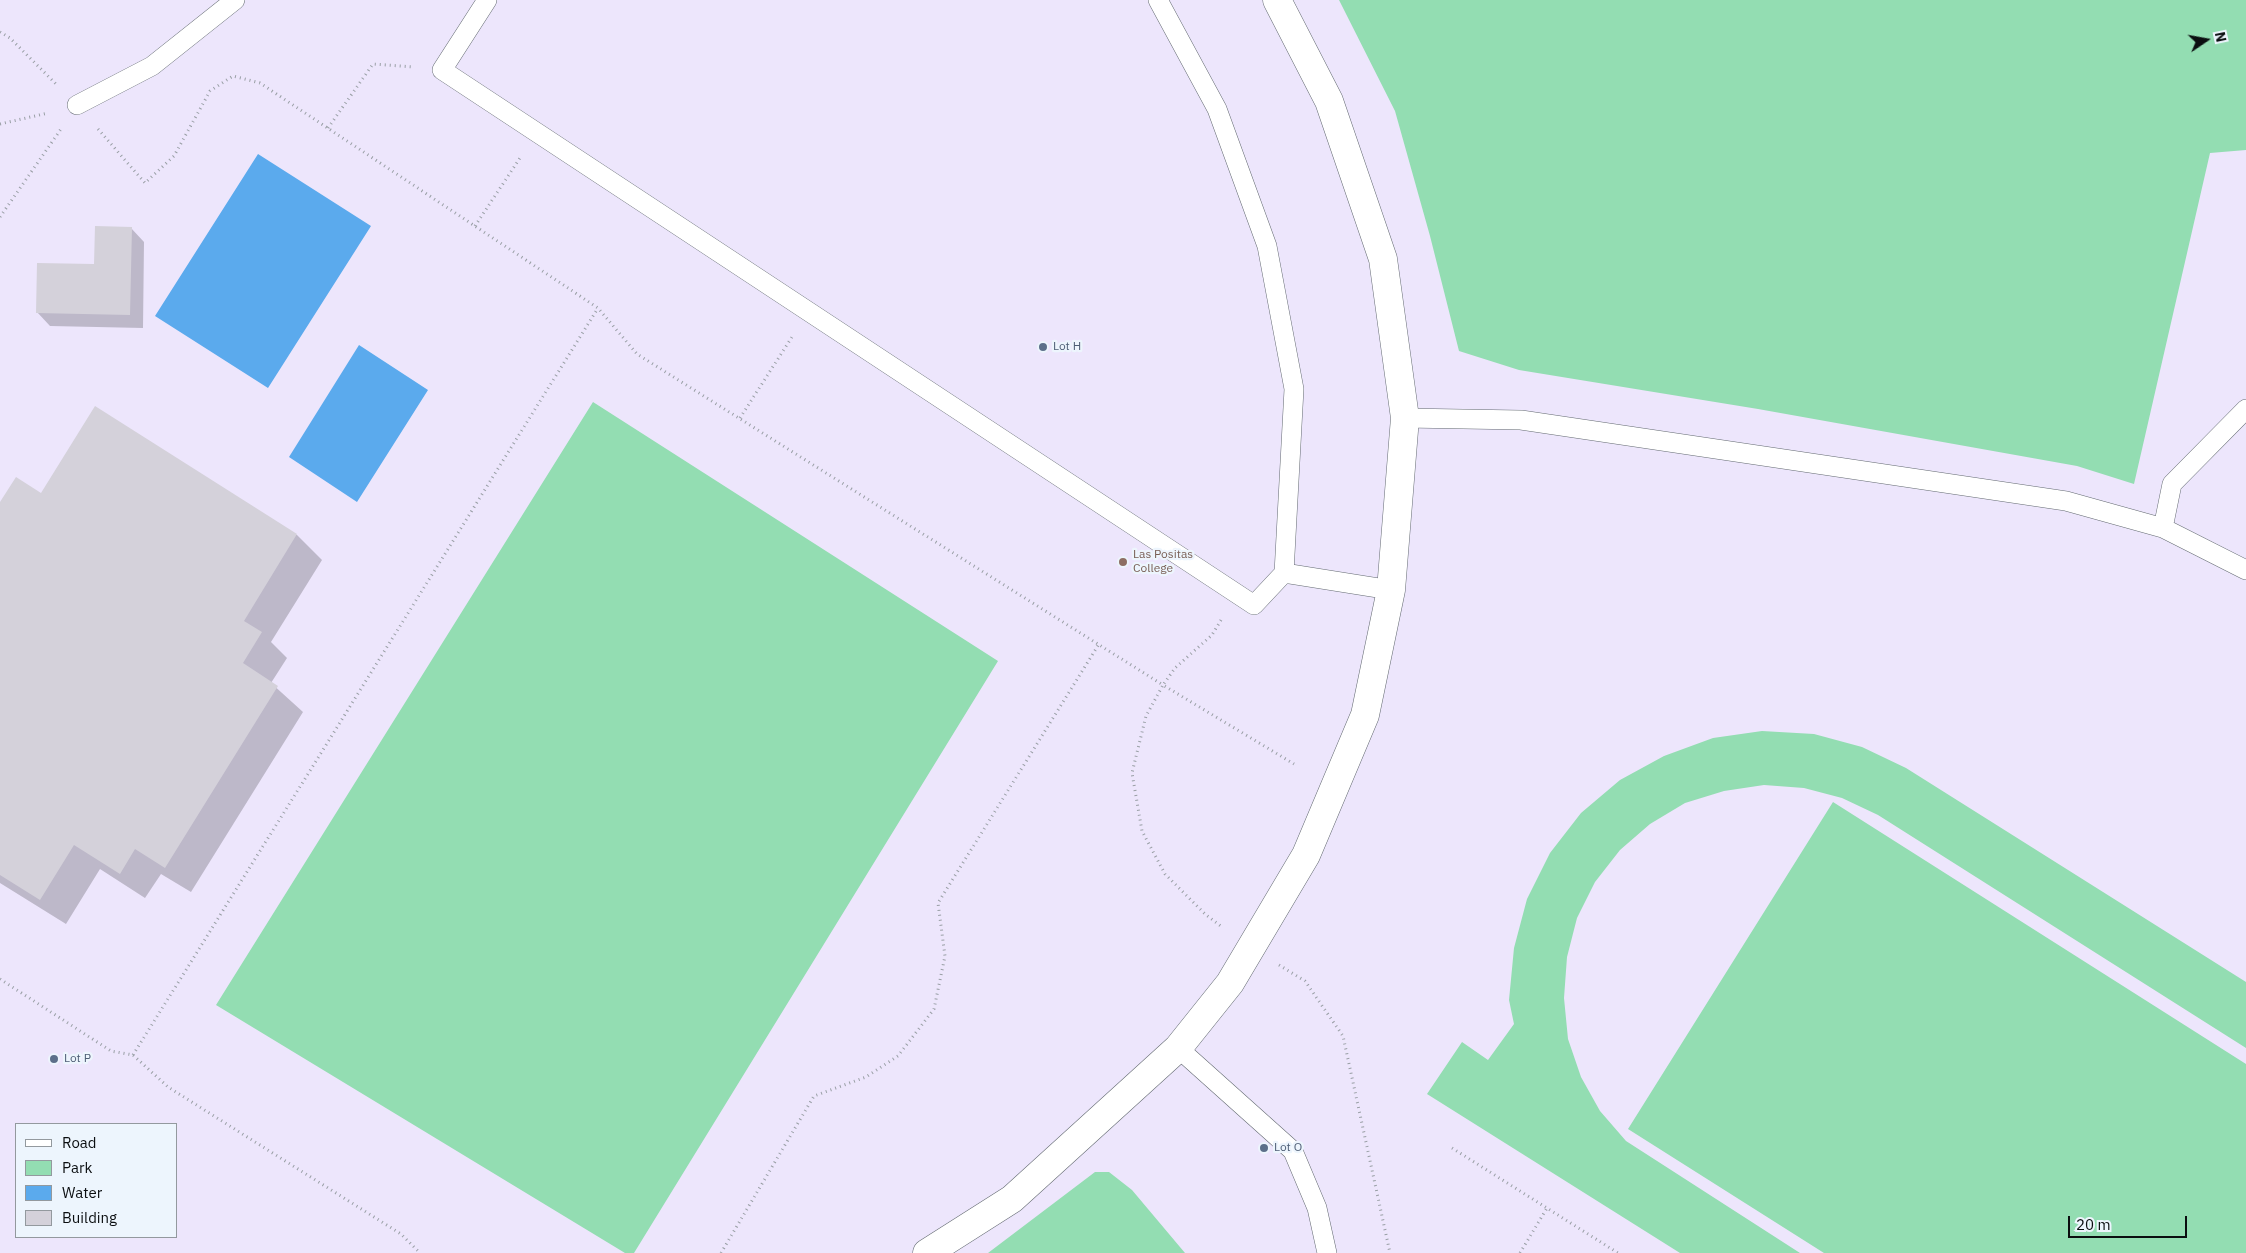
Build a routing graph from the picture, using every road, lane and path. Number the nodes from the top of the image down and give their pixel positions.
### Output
1 (235, 0) edge
2 (487, 0) edge
3 (1158, 0) edge
4 (1277, 0) edge
5 (0, 32) edge
6 (442, 70) junction
7 (77, 105) junction
8 (0, 124) edge
9 (328, 128) junction
10 (536, 132) junction
11 (0, 217) edge
12 (475, 226) junction
13 (598, 308) junction
14 (808, 311) junction
15 (2246, 409) edge
16 (740, 418) junction
17 (1405, 418) junction
18 (2163, 528) junction
19 (2246, 570) edge
20 (1284, 574) junction
21 (1391, 590) junction
22 (1236, 593) junction
23 (1294, 764) dead end
24 (0, 979) edge
25 (1178, 1048) junction
26 (133, 1055) junction
27 (1452, 1148) dead end
28 (1547, 1208) junction
29 (420, 1253) edge
30 (720, 1253) edge
31 (927, 1253) edge
32 (1327, 1253) edge
33 (1520, 1253) edge
34 (1618, 1253) edge

1 - 7 lane
2 - 6 lane
3 - 20 lane
4 - 17 street
5 - 7 path
6 - 9 path
6 - 10 lane
7 - 8 path
7 - 9 path
7 - 11 path
9 - 12 path
10 - 12 path
10 - 14 lane
12 - 13 path
13 - 16 path
13 - 26 path
14 - 16 path
14 - 22 lane
15 - 18 lane
16 - 30 path
17 - 18 lane
17 - 21 street
18 - 19 lane
20 - 21 lane
20 - 22 lane
21 - 25 street
22 - 23 path
24 - 26 path
25 - 31 street
25 - 32 lane
26 - 29 path
27 - 28 path
28 - 33 path
28 - 34 path

